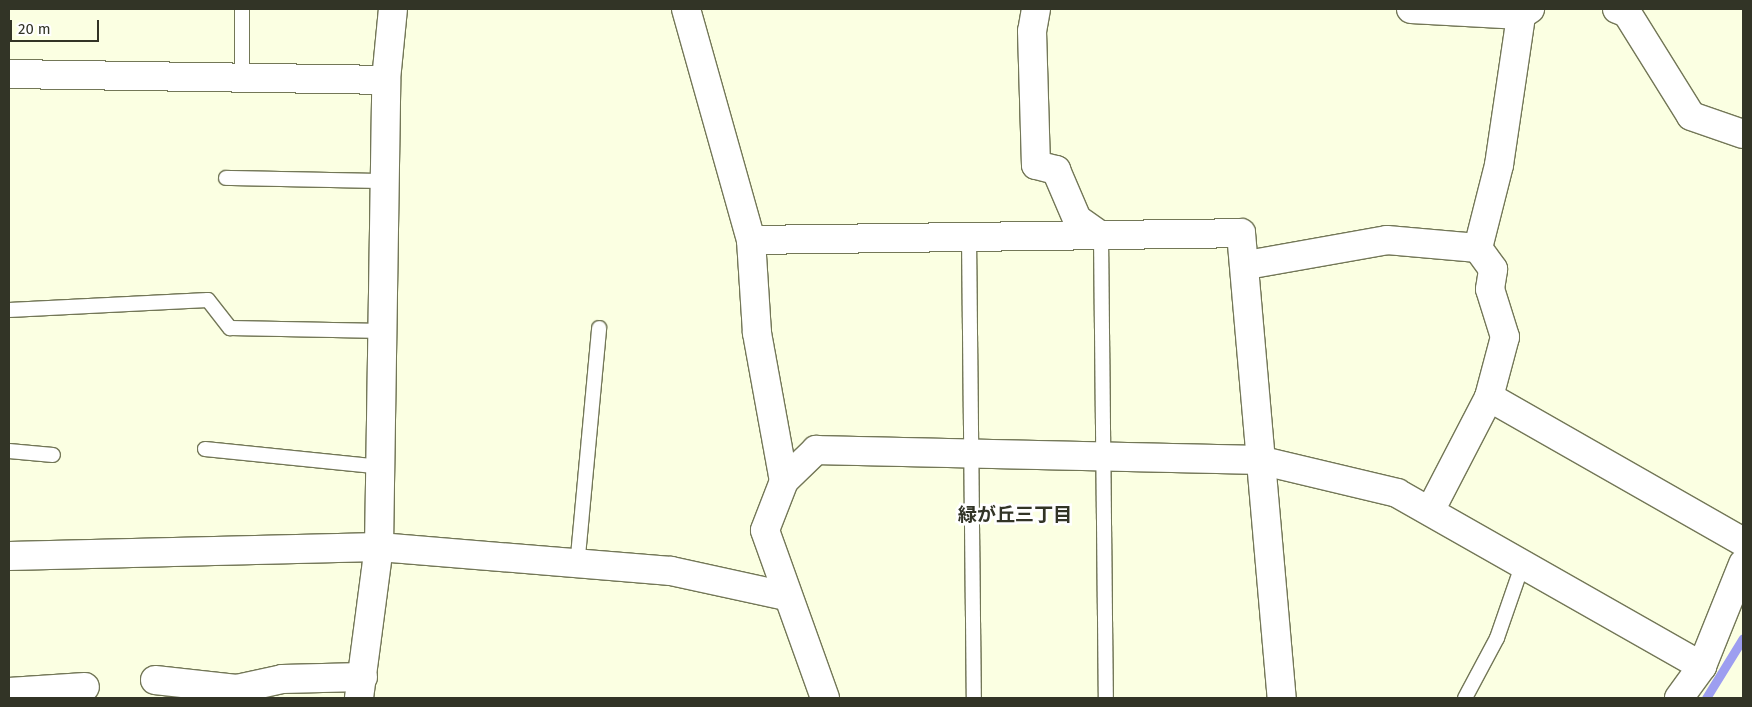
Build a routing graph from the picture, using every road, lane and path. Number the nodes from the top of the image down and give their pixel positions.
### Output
1 (242, 9) edge
2 (393, 9) edge
3 (686, 9) edge
4 (1036, 9) edge
5 (1411, 9) edge
6 (1617, 9) edge
7 (1525, 11) edge
8 (9, 74) edge
9 (242, 78) junction
10 (386, 80) junction
11 (1743, 134) edge
12 (226, 178) dead end
13 (385, 181) junction
14 (1102, 236) junction
15 (969, 237) junction
16 (751, 240) junction
17 (1478, 248) junction
18 (1246, 265) junction
19 (9, 310) edge
20 (599, 328) dead end
21 (384, 331) junction
22 (1488, 397) junction
23 (205, 449) dead end
24 (9, 452) edge
25 (971, 454) junction
26 (1102, 454) junction
27 (53, 455) dead end
28 (1259, 460) junction
29 (381, 467) junction
30 (784, 481) junction
31 (1430, 511) junction
32 (1743, 542) edge
33 (379, 547) junction
34 (9, 556) edge
35 (1743, 564) edge
36 (1522, 566) junction
37 (577, 567) junction
38 (786, 596) junction
39 (1702, 666) junction
40 (155, 680) dead end
41 (85, 687) dead end
42 (361, 688) edge
43 (9, 692) edge
44 (1690, 695) edge
45 (825, 698) edge
46 (974, 698) edge
47 (1106, 698) edge
48 (1282, 698) edge
49 (1465, 698) edge

1 - 9 lane
2 - 10 street
3 - 16 street
4 - 14 street
5 - 7 street
6 - 11 street
7 - 17 street
8 - 9 street
9 - 10 street
10 - 13 street
12 - 13 lane
13 - 21 street
14 - 15 street
14 - 18 street
14 - 26 lane
15 - 16 street
15 - 25 lane
16 - 30 street
17 - 18 street
17 - 22 street
18 - 28 street
19 - 21 lane
20 - 37 lane
21 - 29 street
22 - 31 street
22 - 32 street
23 - 29 lane
24 - 27 lane
25 - 26 street
25 - 30 street
25 - 46 lane
26 - 28 street
26 - 47 lane
28 - 31 street
28 - 48 street
29 - 33 street
30 - 38 street
31 - 36 street
33 - 34 street
33 - 37 street
33 - 42 street
35 - 39 street
36 - 39 street
36 - 49 lane
37 - 38 street
38 - 45 street
39 - 44 street
40 - 42 street
41 - 43 street

